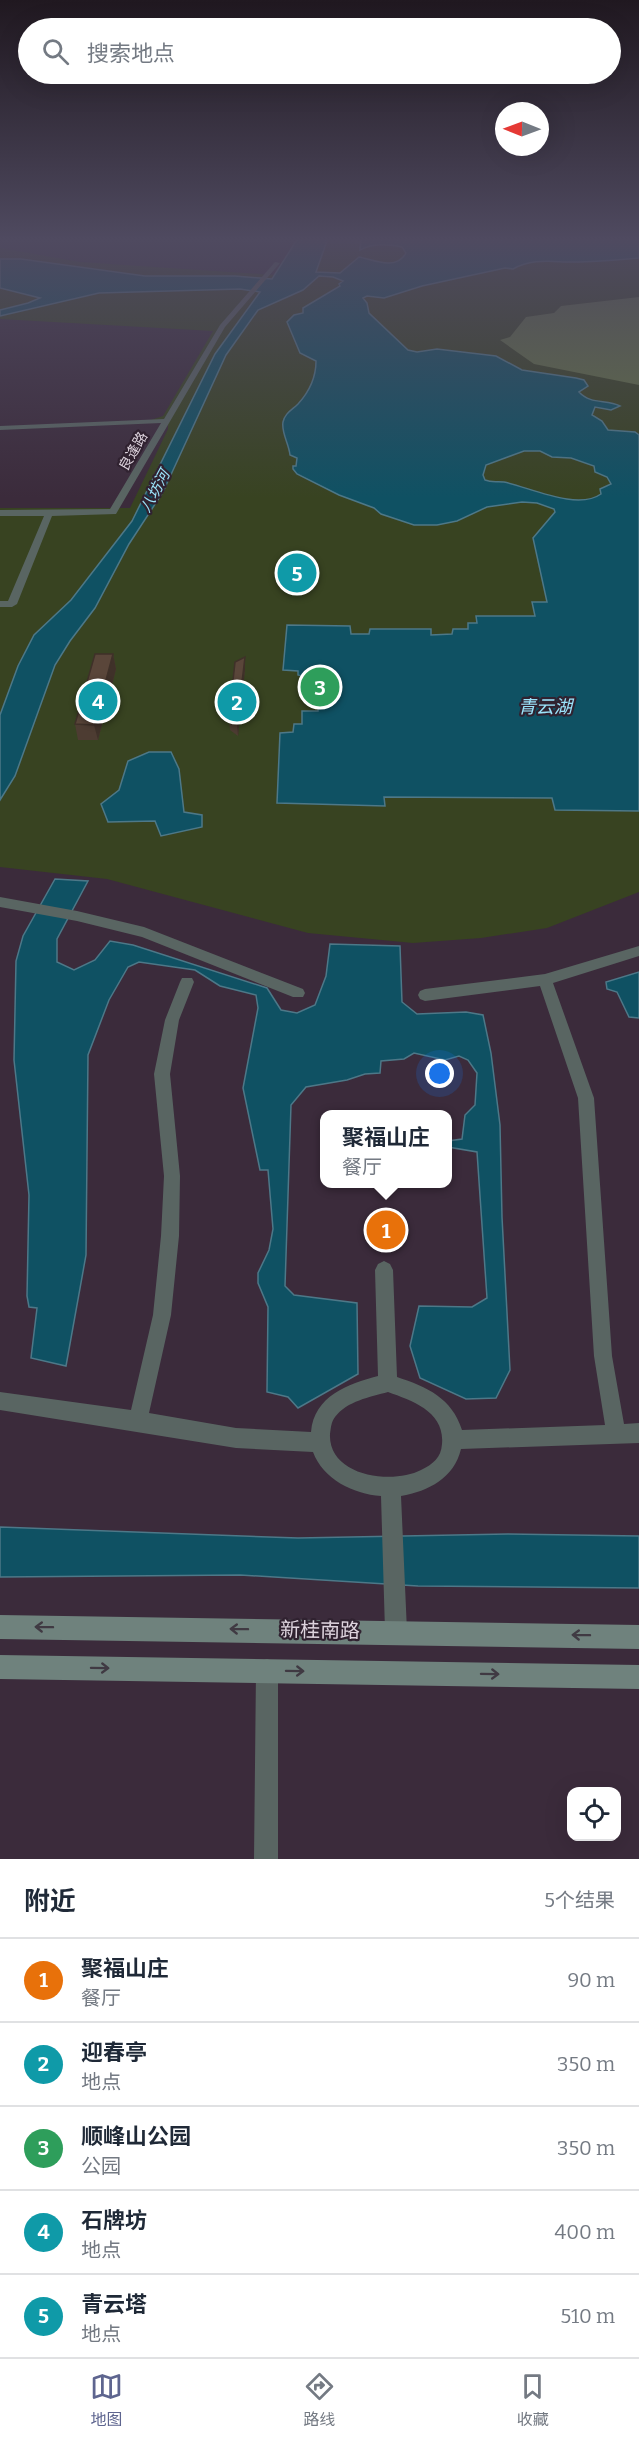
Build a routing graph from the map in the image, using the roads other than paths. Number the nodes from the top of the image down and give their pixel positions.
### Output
1 (223, 325) edge
2 (165, 422) junction
3 (126, 423) junction
4 (0, 428) edge
5 (159, 432) junction
6 (0, 513) edge
7 (49, 513) junction
8 (0, 604) edge
9 (0, 903) edge
10 (639, 951) edge
11 (545, 980) junction
12 (187, 982) dead end
13 (298, 993) dead end
14 (425, 994) dead end
15 (384, 1270) dead end
16 (388, 1383) junction
17 (0, 1401) edge
18 (138, 1421) junction
19 (639, 1433) edge
20 (616, 1434) junction
21 (453, 1440) junction
22 (318, 1442) junction
23 (391, 1487) junction
24 (0, 1627) edge
25 (396, 1631) junction
26 (639, 1637) edge
27 (0, 1666) edge
28 (267, 1670) junction
29 (639, 1677) edge
30 (266, 1859) edge

1 - 2 street, 良逢路
2 - 3 street
2 - 5 street, 良逢路
3 - 4 street
3 - 5 street
5 - 7 street, 良逢路
6 - 7 street
7 - 8 street
9 - 13 street
10 - 11 street
11 - 14 street
11 - 20 street
12 - 18 street
15 - 16 street
16 - 21 street
16 - 22 street
17 - 18 street
18 - 22 street
19 - 20 street
20 - 21 street
21 - 23 street
22 - 23 street
23 - 25 street
25 -> 24 main road, 新桂南路
26 -> 25 main road, 新桂南路
27 -> 28 main road
28 -> 29 main road
28 - 30 street

